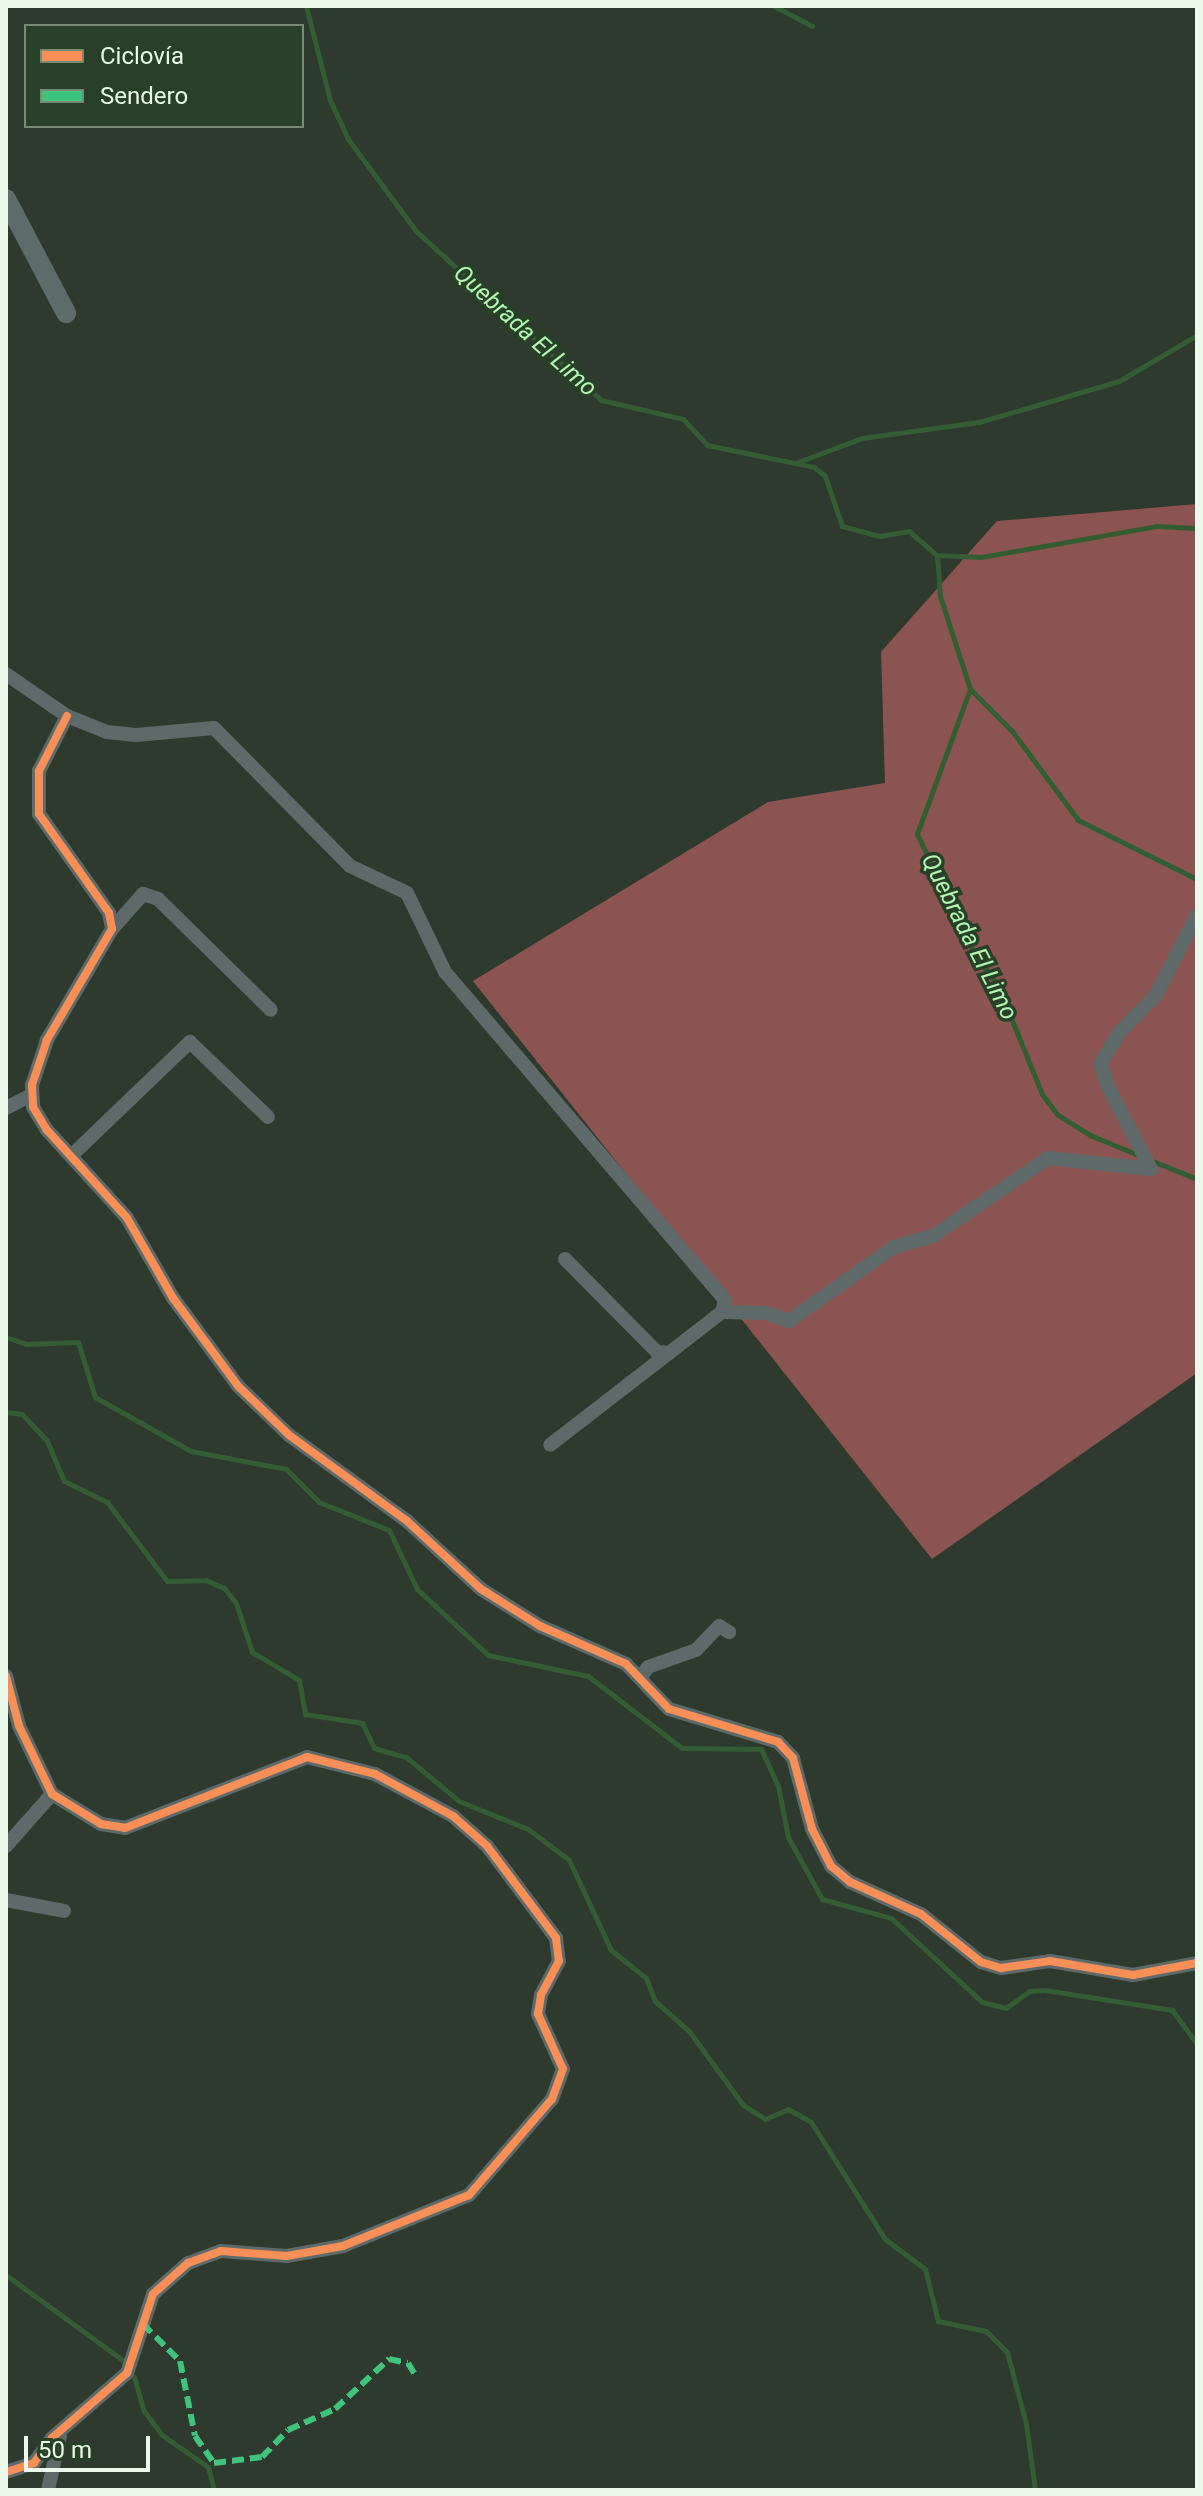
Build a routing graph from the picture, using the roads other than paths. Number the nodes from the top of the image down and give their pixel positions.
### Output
1 (6, 199) edge
2 (66, 313) dead end
3 (6, 674) edge
4 (67, 716) junction
5 (1197, 915) edge
6 (112, 929) junction
7 (271, 1010) dead end
8 (31, 1095) junction
9 (6, 1108) edge
10 (268, 1117) dead end
11 (71, 1156) junction
12 (565, 1259) dead end
13 (722, 1312) junction
14 (669, 1353) junction
15 (550, 1445) dead end
16 (729, 1632) dead end
17 (6, 1676) edge
18 (641, 1677) junction
19 (52, 1794) junction
20 (6, 1846) edge
21 (6, 1900) edge
22 (64, 1911) dead end
23 (1197, 1963) edge
24 (63, 2428) junction
25 (6, 2472) edge
26 (48, 2490) edge

1 - 2 street
3 - 4 street
4 - 6 street
4 - 13 street
5 - 13 street
6 - 7 street
6 - 8 street
8 - 9 street
8 - 11 street
10 - 11 street
11 - 18 street
12 - 14 street
13 - 14 street
14 - 15 street
16 - 18 street
17 - 19 street
18 - 23 street
19 - 20 street
19 - 24 street
21 - 22 street
24 - 25 street
24 - 26 street

